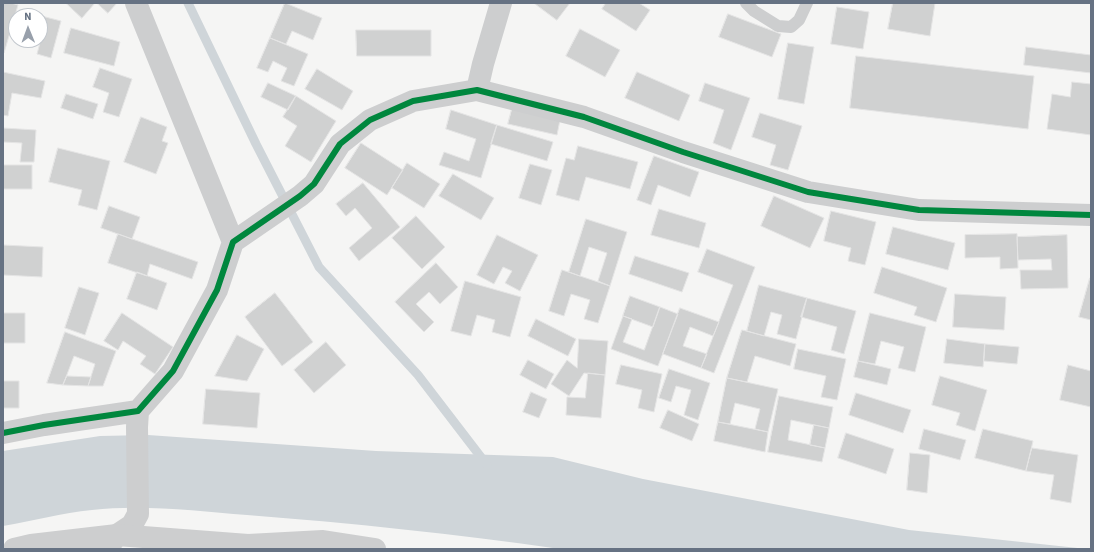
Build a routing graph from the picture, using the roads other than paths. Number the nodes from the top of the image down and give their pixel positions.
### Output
1 (136, 3) edge
2 (501, 3) edge
3 (746, 3) edge
4 (807, 3) edge
5 (478, 90) junction
6 (1091, 214) edge
7 (233, 242) junction
8 (138, 419) junction
9 (3, 433) edge
10 (112, 542) edge
11 (322, 545) edge
12 (14, 549) edge
13 (375, 549) edge

1 - 7 street
2 - 5 street
3 - 4 lane
5 - 6 street
5 - 7 street
7 - 8 street
8 - 9 street
8 - 10 street
10 - 11 street
10 - 12 street
11 - 13 street

